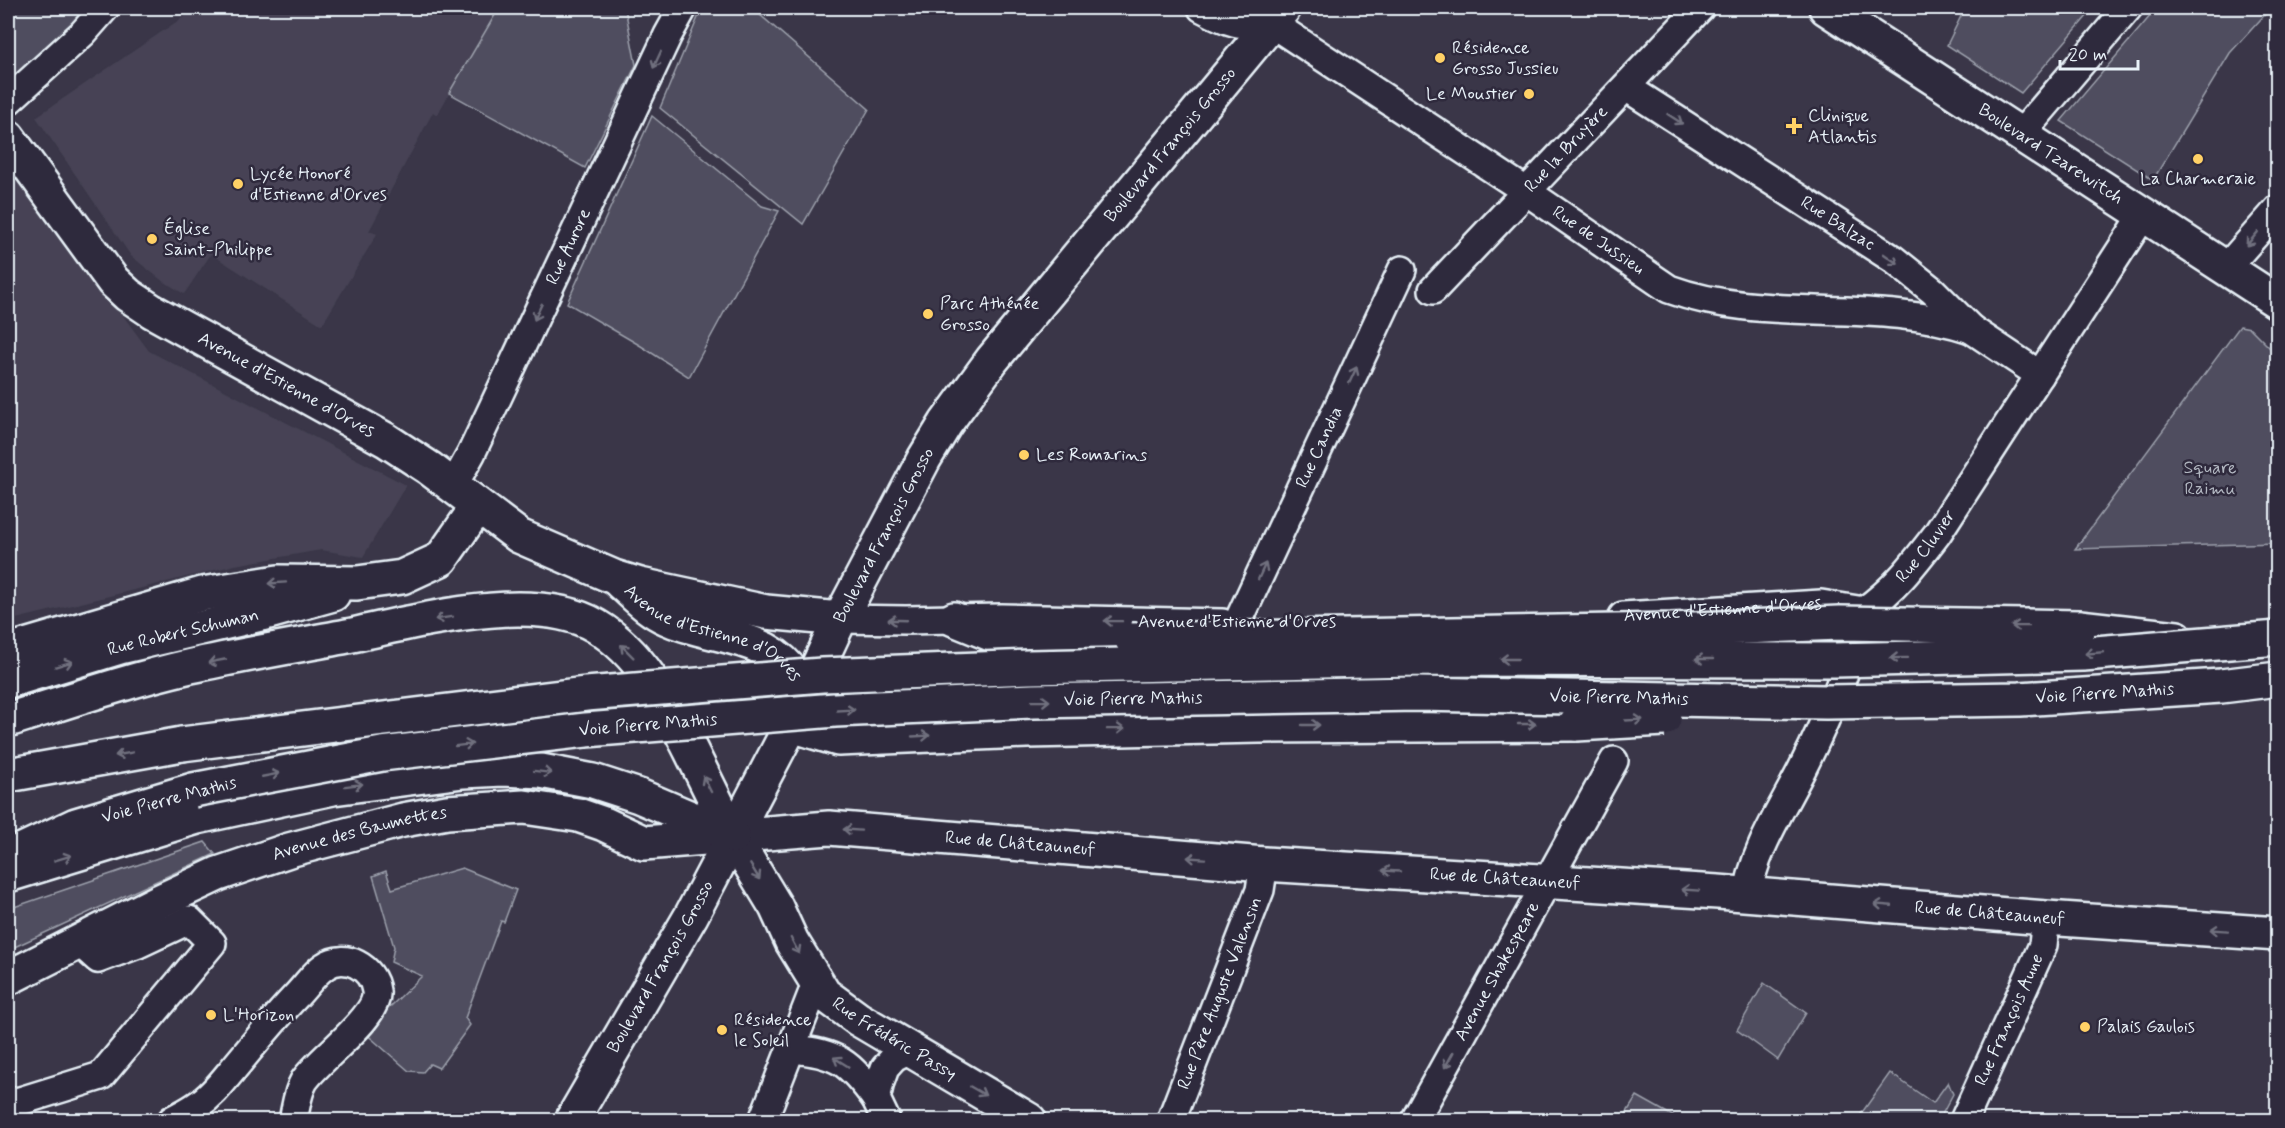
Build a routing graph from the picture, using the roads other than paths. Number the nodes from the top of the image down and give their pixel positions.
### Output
1 (105, 8) edge
2 (683, 8) edge
3 (1202, 8) edge
4 (1700, 8) edge
5 (1826, 8) edge
6 (2128, 8) edge
7 (1277, 15) edge
8 (1626, 87) junction
9 (8, 100) edge
10 (2020, 134) junction
11 (8, 137) edge
12 (1526, 191) junction
13 (2277, 209) edge
14 (2144, 214) junction
15 (2226, 268) junction
16 (1402, 270) dead end
17 (1433, 290) dead end
18 (2277, 302) edge
19 (1971, 329) junction
20 (2040, 375) junction
21 (466, 496) junction
22 (614, 577) junction
23 (357, 583) junction
24 (1864, 611) junction
25 (840, 619) junction
26 (954, 620) junction
27 (1237, 624) junction
28 (2277, 638) edge
29 (2215, 642) junction
30 (8, 651) edge
31 (2277, 679) edge
32 (8, 681) edge
33 (663, 696) junction
34 (1826, 702) junction
35 (797, 711) junction
36 (8, 720) edge
37 (1614, 761) dead end
38 (8, 775) edge
39 (733, 836) junction
40 (8, 857) edge
41 (1264, 864) junction
42 (8, 875) edge
43 (1549, 880) junction
44 (1748, 895) junction
45 (2046, 918) junction
46 (2277, 934) edge
47 (80, 942) junction
48 (8, 978) edge
49 (816, 984) junction
50 (792, 1049) junction
51 (910, 1050) junction
52 (8, 1100) edge
53 (881, 1110) edge
54 (172, 1120) edge
55 (293, 1120) edge
56 (572, 1120) edge
57 (763, 1120) edge
58 (1029, 1120) edge
59 (1172, 1120) edge
60 (1414, 1120) edge
61 (1964, 1120) edge

1 - 9 street
2 -> 21 street, Rue Aurore
3 - 7 street
4 - 8 street, Rue la Bruyère
5 - 10 main road, Boulevard Tzarewitch
6 - 10 street
7 - 12 street, Rue de Jussieu
7 - 25 main road, Boulevard François Grosso
8 - 12 street, Rue la Bruyère
8 -> 19 street, Rue Balzac
10 - 14 main road, Boulevard Tzarewitch
11 - 21 main road, Avenue d'Estienne d'Orves
12 - 17 street, Rue la Bruyère
12 - 19 street, Rue de Jussieu
13 -> 15 street
14 - 15 main road, Boulevard Tzarewitch
14 - 20 street, Rue Cluvier
15 - 18 main road, Boulevard Tzarewitch
27 -> 16 street, Rue Candia
19 - 20 street, Rue Balzac
20 - 24 street, Rue Cluvier
21 - 22 main road, Avenue d'Estienne d'Orves
21 - 23 main road, Rue Robert Schuman
22 - 25 main road, Avenue d'Estienne d'Orves
22 - 35 main road, Avenue d'Estienne d'Orves
23 -> 30 main road, Rue Robert Schuman
32 -> 23 main road, Rue Robert Schuman
24 - 27 street, Avenue d'Estienne d'Orves
24 - 44 street
26 -> 25 street, Avenue d'Estienne d'Orves
25 - 35 main road, Boulevard François Grosso
27 -> 26 street, Avenue d'Estienne d'Orves
29 -> 26 main road, bridge
28 - 29 main road, Voie Pierre Mathis, bridge
29 -> 38 main road, Voie Pierre Mathis, bridge
31 - 34 main road, Voie Pierre Mathis, bridge
33 - 35 main road
33 -> 36 main road
39 -> 33 main road, Rue Frédéric Passy
35 -> 34 main road, bridge
40 -> 34 main road, Voie Pierre Mathis, bridge
35 - 39 main road, Boulevard François Grosso
37 - 43 street, Avenue Shakespeare
41 -> 39 main road, Rue de Châteauneuf
42 -> 39 main road
39 - 47 main road, Avenue des Baumettes
39 -> 49 main road, Rue Frédéric Passy
39 - 56 main road, Boulevard François Grosso
43 -> 41 main road, Rue de Châteauneuf
41 - 59 street, Rue Père Auguste Valensin
44 -> 43 main road, Rue de Châteauneuf
43 -> 60 street, Avenue Shakespeare
45 -> 44 main road, Rue de Châteauneuf
46 -> 45 main road, Rue de Châteauneuf
45 - 61 street, Rue François Aune
47 - 48 main road, Avenue des Baumettes
47 - 52 street
49 - 50 street
49 - 51 main road, Rue Frédéric Passy
53 -> 50 street
50 - 57 street
51 - 53 street
51 -> 58 main road, Rue Frédéric Passy
54 - 55 street

